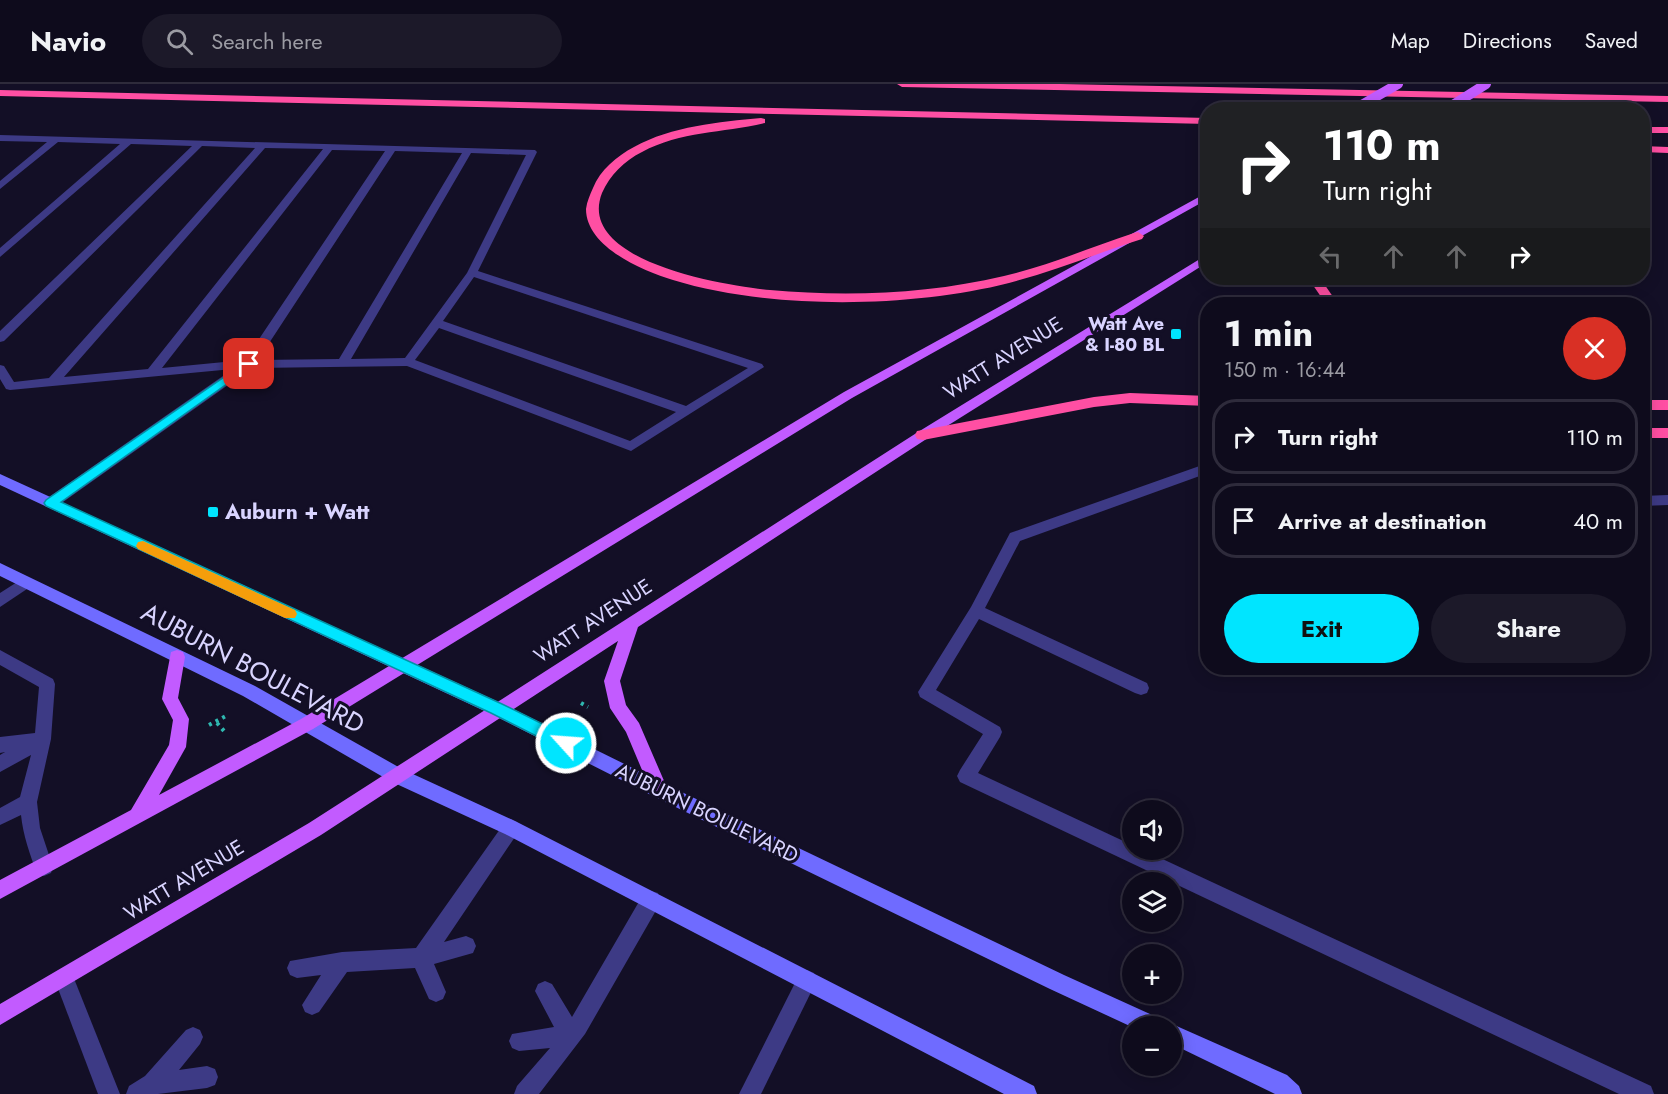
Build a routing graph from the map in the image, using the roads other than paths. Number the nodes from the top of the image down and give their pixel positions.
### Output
1 (902, 84) edge
2 (1398, 84) edge
3 (1486, 84) edge
4 (0, 93) edge
5 (1668, 99) edge
6 (1367, 102) edge
7 (1458, 102) edge
8 (872, 114) junction
9 (1200, 121) edge
10 (1650, 130) edge
11 (1668, 130) edge
12 (0, 138) edge
13 (56, 139) junction
14 (129, 141) junction
15 (200, 143) junction
16 (262, 145) junction
17 (330, 147) junction
18 (392, 148) junction
19 (1650, 149) edge
20 (468, 150) junction
21 (1668, 150) edge
22 (0, 186) edge
23 (1200, 200) edge
24 (1138, 236) junction
25 (0, 254) edge
26 (1200, 262) edge
27 (472, 273) junction
28 (437, 322) junction
29 (0, 338) edge
30 (343, 362) junction
31 (408, 362) junction
32 (249, 364) junction
33 (0, 369) edge
34 (152, 373) junction
35 (53, 382) junction
36 (1200, 401) edge
37 (1650, 405) edge
38 (1668, 405) edge
39 (687, 411) junction
40 (1650, 433) edge
41 (1668, 433) edge
42 (922, 435) junction
43 (1200, 471) edge
44 (0, 479) edge
45 (1668, 500) edge
46 (1650, 501) edge
47 (51, 503) junction
48 (0, 569) edge
49 (25, 583) junction
50 (0, 601) edge
51 (976, 611) junction
52 (633, 621) junction
53 (0, 657) edge
54 (177, 657) junction
55 (401, 666) junction
56 (1141, 688) dead end
57 (497, 709) junction
58 (307, 724) junction
59 (42, 740) junction
60 (0, 745) edge
61 (0, 764) edge
62 (396, 775) junction
63 (659, 790) junction
64 (28, 802) junction
65 (0, 817) edge
66 (136, 818) junction
67 (511, 828) junction
68 (44, 867) junction
69 (0, 890) edge
70 (651, 900) junction
71 (466, 946) dead end
72 (422, 958) junction
73 (342, 962) junction
74 (297, 968) dead end
75 (64, 978) junction
76 (807, 980) junction
77 (545, 991) dead end
78 (436, 992) dead end
79 (312, 1005) dead end
80 (0, 1015) edge
81 (1132, 1016) edge
82 (571, 1035) junction
83 (193, 1037) dead end
84 (1182, 1039) edge
85 (519, 1041) dead end
86 (207, 1077) dead end
87 (145, 1089) edge
88 (109, 1094) edge
89 (525, 1094) edge
90 (750, 1094) edge
91 (1026, 1094) edge
92 (1291, 1094) edge
93 (1643, 1094) edge

1 - 5 highway
2 - 6 main road, bridge
3 - 7 main road, bridge
4 - 8 highway
8 - 9 highway
8 - 24 highway
10 - 11 highway
12 - 13 lane
13 - 14 lane
13 - 22 lane
14 - 15 lane
14 - 25 lane
15 - 16 lane
15 - 29 lane
16 - 17 lane
16 - 35 lane
17 - 18 lane
17 - 34 lane
18 - 20 lane
18 - 32 lane
19 - 21 highway
20 - 27 lane
20 - 30 lane
23 - 24 main road, WATT AVENUE
24 - 55 main road, WATT AVENUE
26 - 42 main road, WATT AVENUE
27 - 28 lane
27 - 39 lane
28 - 31 lane
28 - 39 lane
30 - 31 lane
30 - 32 lane
31 - 39 lane
32 - 34 lane
32 - 47 lane
33 - 35 lane
34 - 35 lane
36 - 42 highway
37 - 38 highway
40 - 41 highway
42 - 52 main road, WATT AVENUE
43 - 51 lane
44 - 47 main road, AUBURN BOULEVARD
45 - 46 lane
47 - 55 main road, AUBURN BOULEVARD
48 - 49 main road, AUBURN BOULEVARD
49 - 50 lane
49 - 54 main road, AUBURN BOULEVARD
51 - 56 lane
51 - 93 lane
52 - 57 main road, WATT AVENUE
52 - 63 main road
53 - 59 lane
54 - 58 main road, AUBURN BOULEVARD
54 - 66 main road
55 - 57 main road, AUBURN BOULEVARD
55 - 58 main road, WATT AVENUE
57 - 62 main road, WATT AVENUE
57 - 63 main road, AUBURN BOULEVARD
58 - 62 main road, AUBURN BOULEVARD
58 - 66 main road, WATT AVENUE
59 - 60 lane
59 - 61 lane
59 - 64 lane
62 - 67 main road, AUBURN BOULEVARD
62 - 75 main road, WATT AVENUE
63 - 81 main road, AUBURN BOULEVARD
64 - 65 lane
64 - 68 lane
66 - 68 main road, WATT AVENUE
67 - 70 main road, AUBURN BOULEVARD
67 - 72 lane
68 - 69 main road, WATT AVENUE
70 - 76 main road, AUBURN BOULEVARD
70 - 82 lane
71 - 72 lane
72 - 73 lane
72 - 78 lane
73 - 74 lane
73 - 79 lane
75 - 80 main road, WATT AVENUE
75 - 88 lane
76 - 90 lane
76 - 91 main road, AUBURN BOULEVARD
77 - 82 lane
82 - 85 lane
82 - 89 lane
83 - 87 lane
84 - 92 main road
86 - 87 lane

